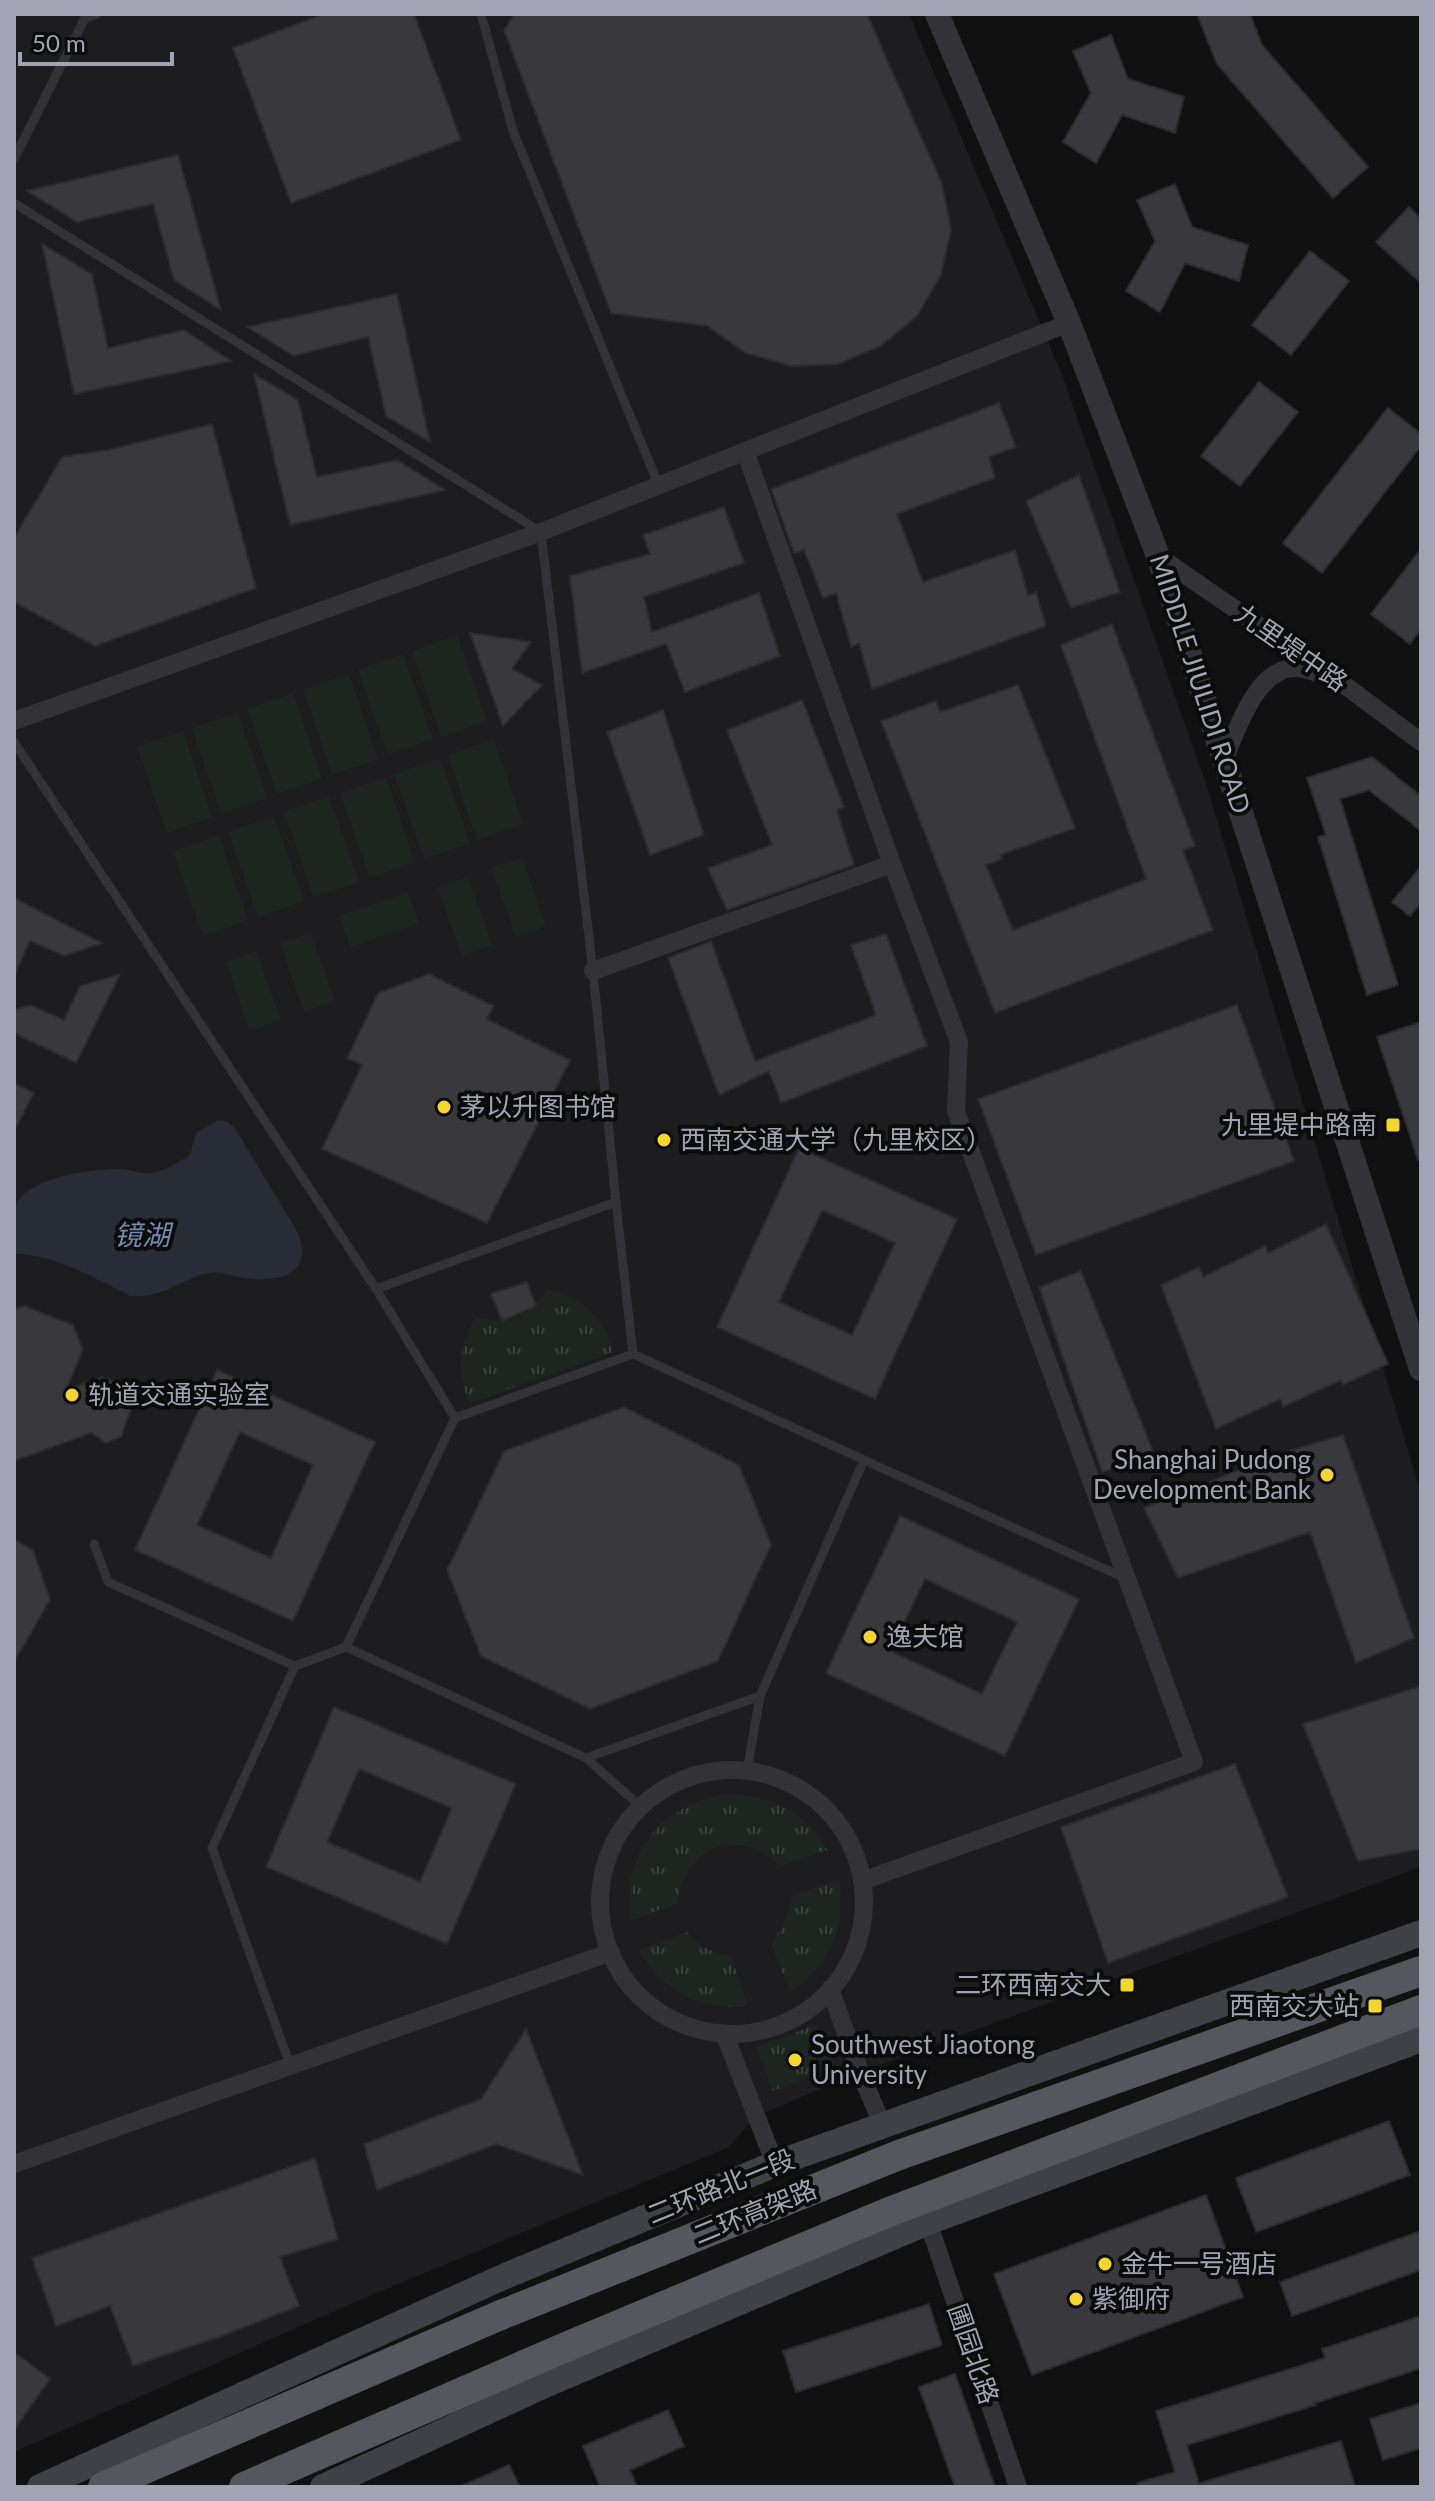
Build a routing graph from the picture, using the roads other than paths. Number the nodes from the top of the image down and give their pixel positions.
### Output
1 (97, 14) edge
2 (481, 14) edge
3 (937, 14) edge
4 (84, 16) edge
5 (14, 159) edge
6 (14, 203) edge
7 (1069, 323) junction
8 (745, 451) junction
9 (659, 486) junction
10 (541, 532) junction
11 (1158, 556) junction
12 (1335, 678) junction
13 (14, 721) edge
14 (14, 742) edge
15 (1421, 742) edge
16 (1225, 758) junction
17 (892, 864) junction
18 (593, 971) junction
19 (616, 1202) junction
20 (376, 1289) junction
21 (633, 1354) junction
22 (1421, 1369) edge
23 (455, 1418) junction
24 (864, 1460) junction
25 (94, 1544) dead end
26 (1129, 1580) junction
27 (346, 1647) junction
28 (295, 1666) junction
29 (760, 1696) junction
30 (586, 1758) junction
31 (747, 1771) junction
32 (640, 1806) junction
33 (862, 1881) junction
34 (1421, 1933) edge
35 (611, 1952) junction
36 (1421, 1971) edge
37 (830, 1989) junction
38 (1421, 2010) edge
39 (724, 2033) junction
40 (1421, 2039) edge
41 (290, 2065) junction
42 (882, 2124) junction
43 (14, 2164) edge
44 (775, 2164) junction
45 (928, 2222) junction
46 (40, 2487) edge
47 (103, 2487) edge
48 (244, 2487) edge
49 (323, 2487) edge
50 (1018, 2487) edge

1 - 4 lane
2 - 9 lane
3 - 7 street, MIDDLE JIULIDI ROAD
4 - 5 lane
6 - 10 lane
7 - 8 street
7 - 11 street, MIDDLE JIULIDI ROAD
8 - 9 street
8 - 17 street
9 - 10 street
10 - 13 street
10 - 18 lane
11 - 12 street, 九里堤中路
11 - 16 street, MIDDLE JIULIDI ROAD
12 - 15 street, 九里堤中路
12 - 16 street
14 - 20 lane
16 - 22 street, MIDDLE JIULIDI ROAD
17 - 18 street
17 - 26 street
18 - 19 lane
19 - 20 lane
19 - 21 lane
20 - 23 lane
21 - 23 lane
21 - 24 lane
23 - 27 lane
24 - 26 lane
24 - 29 lane
25 - 28 lane
26 - 33 street
27 - 28 lane
27 - 30 lane
28 - 41 lane
29 - 30 lane
29 - 31 lane
30 - 32 lane
31 - 32 street
31 - 33 street
32 - 35 street
33 - 37 street
34 - 42 main road, 二环路北一段
35 - 39 street
35 - 41 street
36 - 47 highway, 二环高架路
37 - 39 street
37 - 42 street
38 - 48 highway, 二环高架路
39 - 44 street
40 - 45 main road
41 - 43 street
42 - 44 main road, 二环路北一段
44 - 46 main road, 二环路北一段
45 - 49 main road
45 - 50 street, 圃园北路

